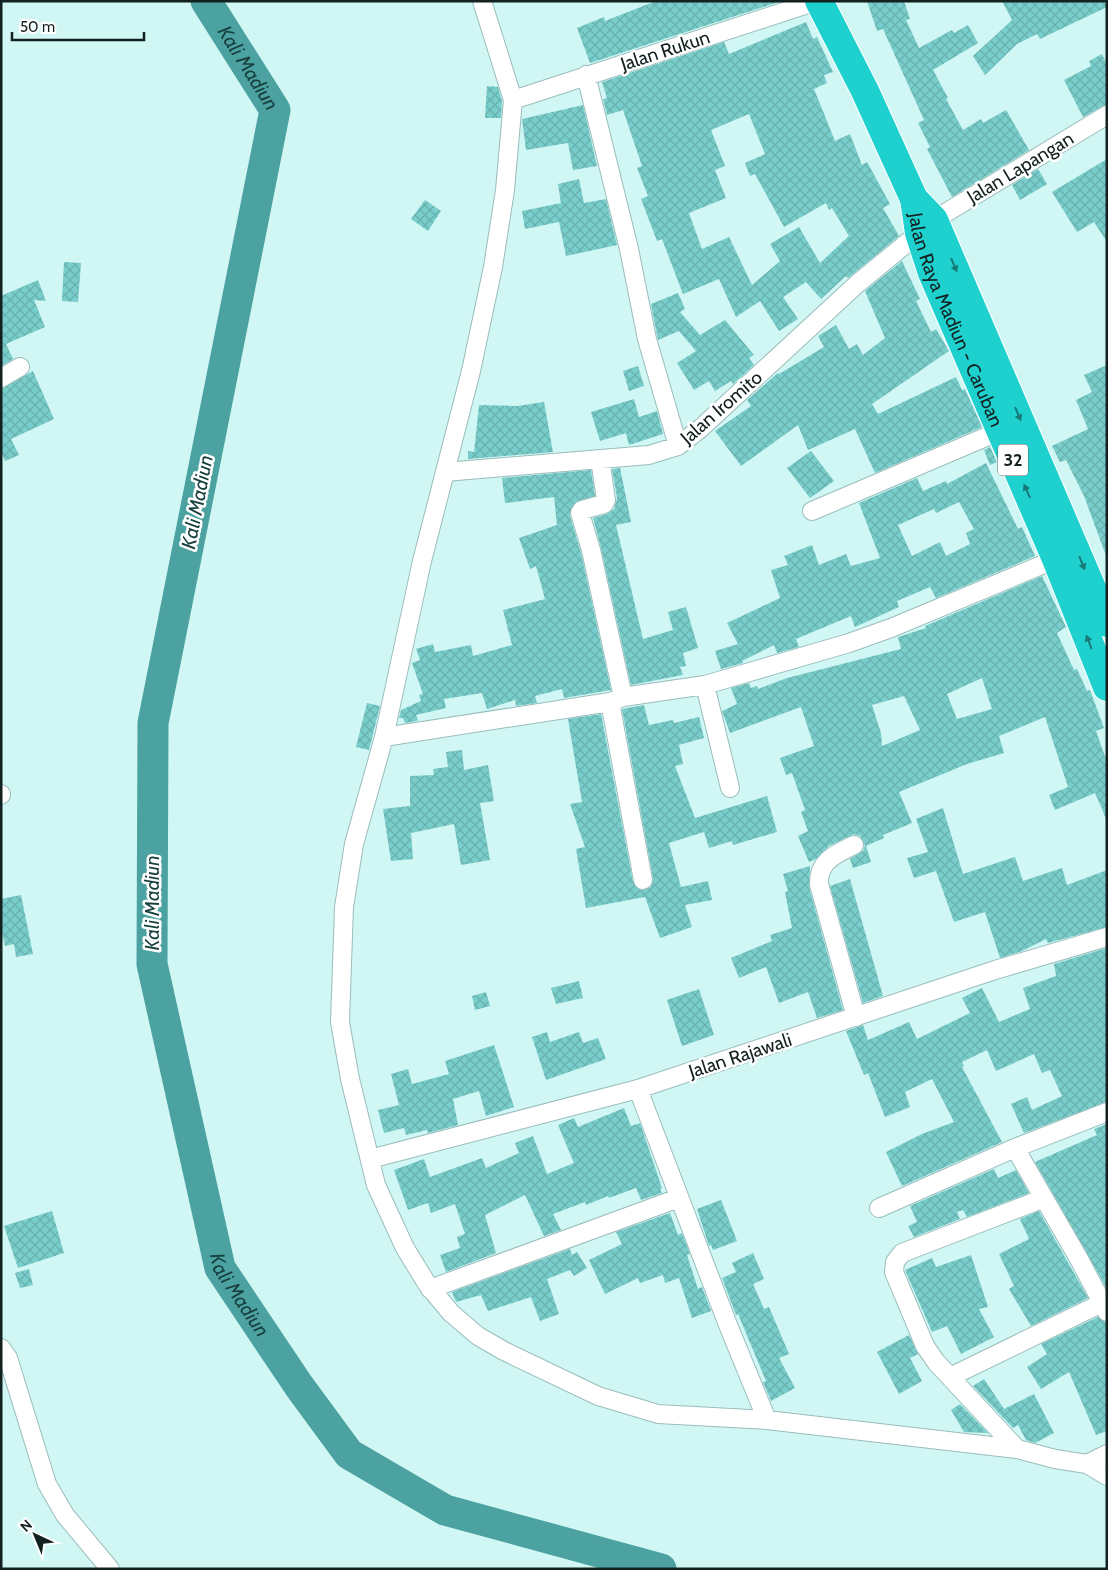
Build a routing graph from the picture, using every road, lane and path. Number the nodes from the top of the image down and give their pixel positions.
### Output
1 (482, 1) edge
2 (818, 1) edge
3 (586, 75) junction
4 (513, 100) junction
5 (1107, 115) edge
6 (927, 227) junction
7 (20, 367) dead end
8 (1, 378) edge
9 (1000, 431) junction
10 (678, 446) junction
11 (600, 459) junction
12 (445, 472) junction
13 (812, 511) dead end
14 (1056, 559) junction
15 (1107, 623) edge
16 (704, 685) junction
17 (1107, 687) edge
18 (616, 700) junction
19 (384, 737) junction
20 (730, 788) dead end
21 (854, 845) dead end
22 (643, 880) dead end
23 (1107, 937) edge
24 (856, 1016) junction
25 (638, 1089) junction
26 (1107, 1112) edge
27 (1015, 1148) junction
28 (370, 1159) junction
29 (679, 1198) junction
30 (1042, 1199) junction
31 (879, 1208) dead end
32 (430, 1289) junction
33 (1104, 1307) edge
34 (1, 1348) edge
35 (950, 1377) junction
36 (767, 1420) junction
37 (1017, 1449) junction
38 (1107, 1454) edge
39 (1087, 1464) junction
40 (1107, 1476) edge
41 (110, 1569) edge

1 - 4 street
2 - 3 street, Jalan Rukun
2 - 6 highway, Jalan Raya Madiun - Caruban / 32
3 - 4 street, Jalan Rukun
3 - 10 street
4 - 12 street
5 - 6 street, Jalan Lapangan
6 - 9 highway, Jalan Raya Madiun - Caruban / 32
6 - 10 street, Jalan Iromito
6 -> 15 highway, Jalan Raya Madiun - Caruban / 32
7 - 8 street
9 - 13 street
14 -> 9 highway, Jalan Raya Madiun - Caruban / 32
10 - 11 street, Jalan Iromito
11 - 12 street, Jalan Iromito
11 - 18 street
12 - 19 street
14 - 16 street
17 -> 14 highway, Jalan Raya Madiun - Caruban / 32
16 - 18 street
16 - 20 street
18 - 19 street
18 - 22 street
19 - 28 street
21 - 24 street
23 - 24 street, Jalan Rajawali
24 - 25 street, Jalan Rajawali
25 - 28 street, Jalan Rajawali
25 - 29 street
26 - 27 street
27 - 30 street
27 - 31 street
28 - 32 street
29 - 32 street
29 - 36 street
30 - 33 street
30 - 35 street
32 - 36 street
33 - 35 street
34 - 41 street
35 - 37 street
36 - 37 street
37 - 39 street
38 - 39 street
39 - 40 street

